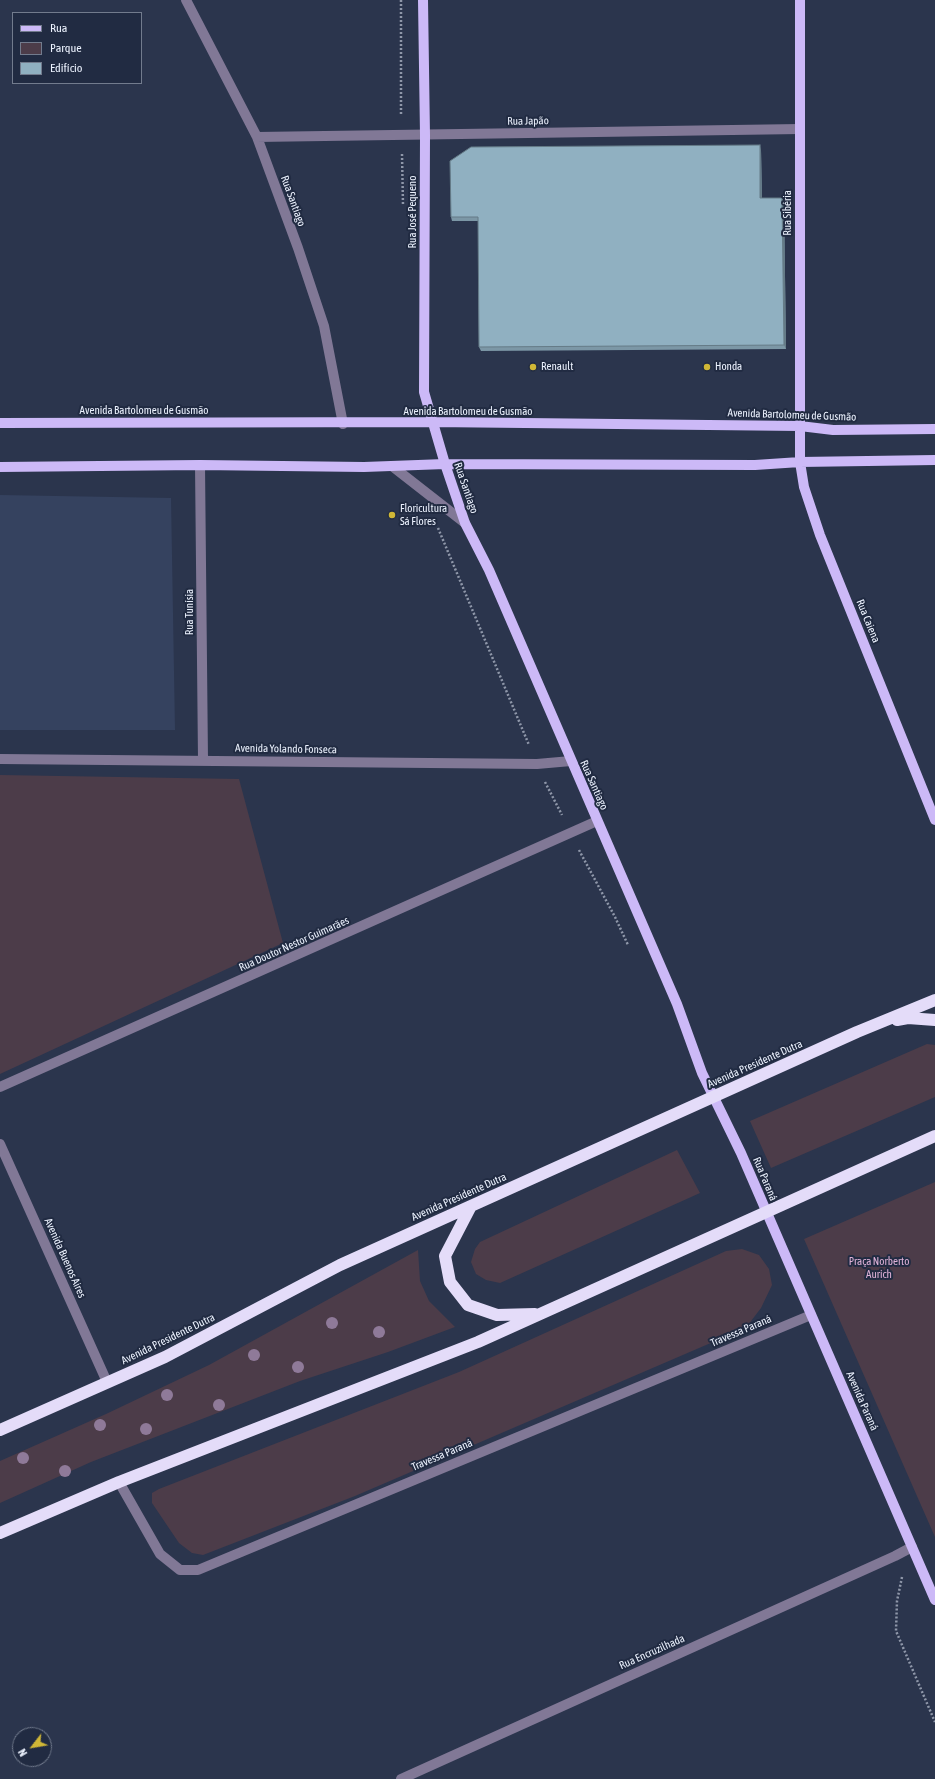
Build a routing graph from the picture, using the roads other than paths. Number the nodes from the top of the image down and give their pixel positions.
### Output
1 (186, 0) edge
2 (423, 0) edge
3 (800, 0) edge
4 (800, 129) junction
5 (425, 135) junction
6 (257, 137) junction
7 (433, 422) junction
8 (0, 423) edge
9 (342, 424) junction
10 (800, 426) junction
11 (935, 429) edge
12 (935, 460) edge
13 (800, 462) junction
14 (200, 464) junction
15 (445, 464) junction
16 (392, 466) junction
17 (0, 467) edge
18 (465, 523) junction
19 (0, 759) edge
20 (203, 760) junction
21 (571, 761) junction
22 (935, 820) edge
23 (597, 821) junction
24 (935, 1000) edge
25 (935, 1020) edge
26 (857, 1032) junction
27 (0, 1087) edge
28 (715, 1096) junction
29 (935, 1132) edge
30 (935, 1136) edge
31 (0, 1144) edge
32 (912, 1146) junction
33 (741, 1153) joint
34 (471, 1206) junction
35 (766, 1213) junction
36 (540, 1314) junction
37 (811, 1315) junction
38 (107, 1382) junction
39 (0, 1430) edge
40 (119, 1482) junction
41 (0, 1533) edge
42 (912, 1546) junction
43 (935, 1600) edge
44 (401, 1779) edge

1 - 6 street, Rua Santiago
2 - 5 main road, Rua José Pequeno
3 - 4 main road, Rua Sibéria
4 - 5 street, Rua Japão
4 - 10 main road, Rua Sibéria
5 - 6 street, Rua Japão
5 - 7 main road, Rua José Pequeno
6 - 9 street, Rua Santiago
7 - 9 main road, Avenida Bartolomeu de Gusmão
7 - 10 main road, Avenida Bartolomeu de Gusmão
7 - 15 main road, Rua Santiago
8 - 9 main road, Avenida Bartolomeu de Gusmão
10 - 11 main road, Avenida Bartolomeu de Gusmão
10 - 13 main road, Rua Caiena
12 - 13 main road
13 - 15 main road
13 - 22 main road, Rua Caiena
14 - 16 main road
14 - 17 main road
14 - 20 street, Rua Tunísia
15 - 16 main road
15 - 18 main road, Rua Santiago
16 - 18 street
18 - 21 main road, Rua Santiago
19 - 20 street, Avenida Yolando Fonseca
20 - 21 street, Avenida Yolando Fonseca
21 - 23 main road, Rua Santiago
23 - 27 street, Rua Doutor Nestor Guimarães
23 - 28 main road, Rua Santiago
24 - 26 highway, Avenida Presidente Dutra
25 - 26 highway
26 - 28 highway, Avenida Presidente Dutra
28 - 33 main road, Rua Santiago
28 - 34 highway, Avenida Presidente Dutra
29 - 32 highway
30 - 32 highway
31 - 38 street, Avenida Buenos Aires
32 - 35 highway
33 - 35 main road, Rua Paraná
34 - 36 highway
34 - 38 highway, Avenida Presidente Dutra
35 - 36 highway
35 - 37 main road, Avenida Paraná
36 - 40 highway
37 - 40 street, Travessa Paraná
37 - 42 main road, Avenida Paraná
38 - 39 highway, Avenida Presidente Dutra
40 - 41 highway
42 - 43 main road, Avenida Paraná
42 - 44 street, Rua Encruzilhada

